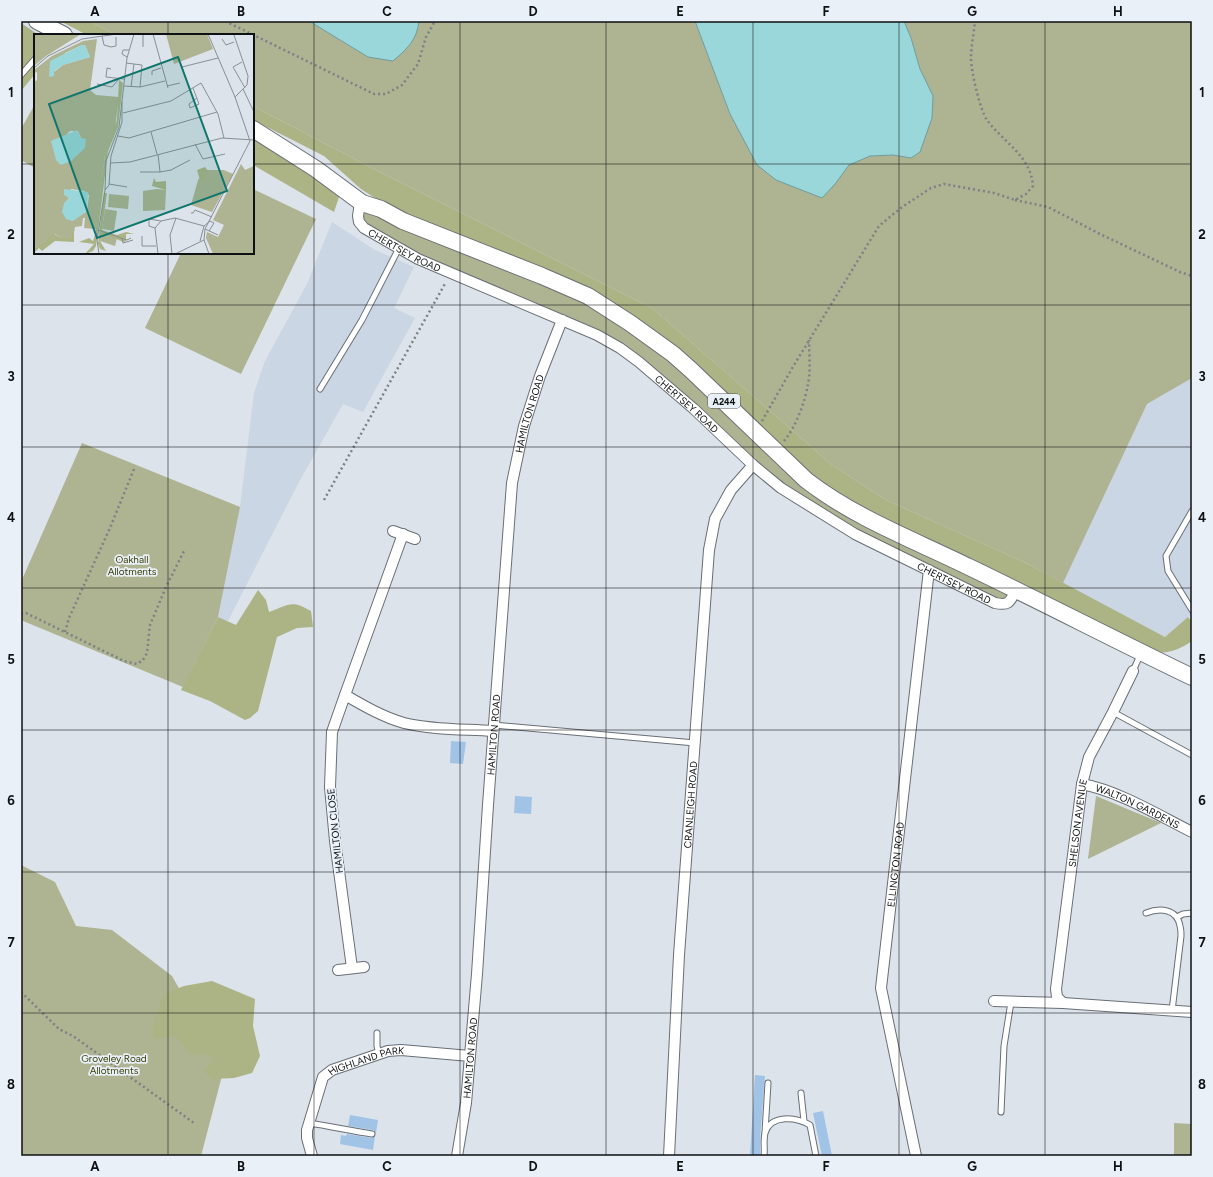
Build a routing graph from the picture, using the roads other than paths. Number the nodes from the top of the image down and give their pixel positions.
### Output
1 (37, 21) edge
2 (59, 34) edge
3 (34, 60) edge
4 (21, 75) edge
5 (254, 130) edge
6 (362, 203) junction
7 (399, 248) junction
8 (562, 320) junction
9 (320, 389) dead end
10 (753, 465) junction
11 (1192, 511) edge
12 (415, 539) dead end
13 (929, 570) junction
14 (1016, 590) junction
15 (1192, 610) edge
16 (1142, 652) junction
17 (1133, 671) joint
18 (1192, 677) edge
19 (345, 695) junction
20 (1113, 712) junction
21 (494, 728) junction
22 (695, 743) junction
23 (1192, 755) edge
24 (1082, 784) junction
25 (1192, 832) edge
26 (1146, 913) dead end
27 (1192, 913) edge
28 (1177, 918) junction
29 (364, 967) dead end
30 (352, 968) junction
31 (338, 970) dead end
32 (994, 1001) dead end
33 (1011, 1002) junction
34 (1063, 1003) junction
35 (1172, 1011) junction
36 (1192, 1012) edge
37 (377, 1033) dead end
38 (379, 1054) junction
39 (470, 1056) junction
40 (768, 1083) dead end
41 (801, 1093) dead end
42 (1001, 1112) dead end
43 (804, 1121) junction
44 (309, 1124) junction
45 (765, 1133) junction
46 (372, 1134) dead end
47 (312, 1156) edge
48 (458, 1156) edge
49 (669, 1156) edge
50 (764, 1156) edge
51 (816, 1156) edge
52 (916, 1156) edge

1 - 2 main road
3 - 4 lane
5 - 6 main road, CHERTSEY ROAD / A244
6 - 7 street, CHERTSEY ROAD
6 - 14 main road, CHERTSEY ROAD / A244
7 - 8 street, CHERTSEY ROAD
7 - 9 lane
8 - 10 street, CHERTSEY ROAD
8 - 21 street, HAMILTON ROAD
10 - 13 street, CHERTSEY ROAD
10 - 22 street, CRANLEIGH ROAD
11 - 15 lane
12 - 19 street, HAMILTON CLOSE
13 - 14 street, CHERTSEY ROAD
13 - 52 street, ELLINGTON ROAD
14 - 16 main road, CHERTSEY ROAD / A244
16 - 17 lane, SHELSON AVENUE
16 - 18 main road, CHERTSEY ROAD / A244
17 - 20 street, SHELSON AVENUE
19 - 21 street
19 - 30 street, HAMILTON CLOSE
20 - 23 lane
20 - 24 street, SHELSON AVENUE
21 - 22 lane
21 - 39 street, HAMILTON ROAD
22 - 49 street, CRANLEIGH ROAD
24 - 25 street, WALTON GARDENS
24 - 34 street, SHELSON AVENUE
26 - 28 lane
27 - 28 lane
28 - 35 lane
29 - 30 street
30 - 31 street
32 - 33 street
33 - 34 street
33 - 42 lane
34 - 35 street
35 - 36 street
37 - 38 lane
38 - 39 street, HIGHLAND PARK
38 - 44 street, HIGHLAND PARK
39 - 48 street, HAMILTON ROAD
40 - 45 lane
41 - 43 lane
43 - 45 lane
43 - 51 lane
44 - 46 lane
44 - 47 street, HIGHLAND PARK
45 - 50 lane

